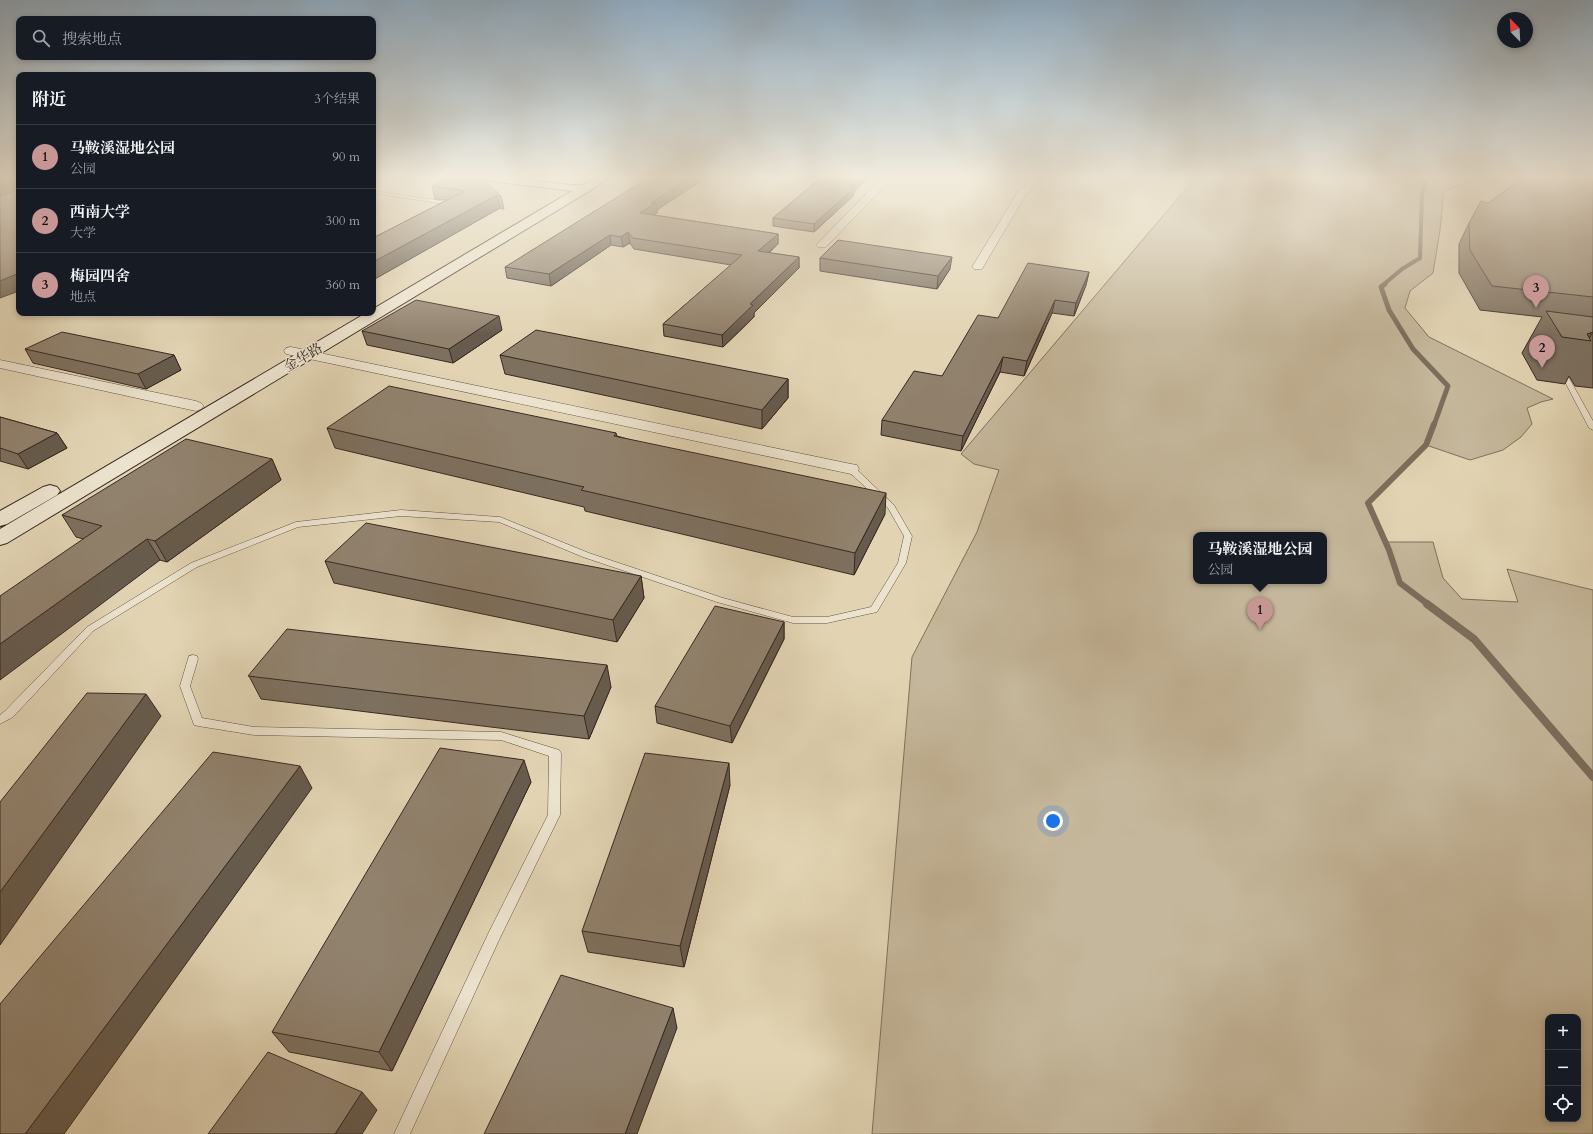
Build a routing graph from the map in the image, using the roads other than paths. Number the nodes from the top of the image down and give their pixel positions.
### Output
1 (502, 229) edge
2 (505, 229) edge
3 (838, 229) edge
4 (1000, 229) edge
5 (822, 245) dead end
6 (978, 267) dead end
7 (376, 301) edge
8 (376, 307) edge
9 (352, 316) edge
10 (361, 316) edge
11 (299, 353) junction
12 (0, 364) edge
13 (1566, 378) edge
14 (196, 406) junction
15 (1593, 428) edge
16 (851, 469) joint
17 (0, 520) edge
18 (0, 538) edge
19 (193, 659) dead end
20 (0, 720) edge
21 (402, 1134) edge

1 - 7 main road, 金华路
2 - 8 main road, 金华路
3 - 5 street
4 - 6 street
9 - 11 main road, 金华路
10 - 11 main road, 金华路
11 - 14 main road, 金华路
11 - 16 street
11 - 18 main road, 金华路
12 - 14 street
13 - 15 lane
14 - 17 main road, 金华路
16 - 20 lane
19 - 21 lane

